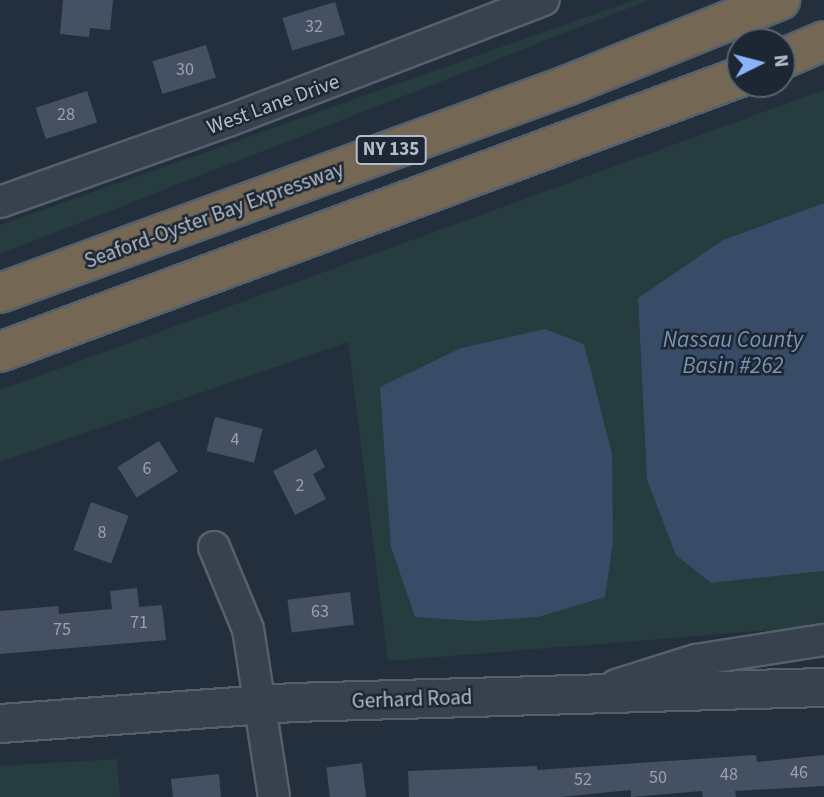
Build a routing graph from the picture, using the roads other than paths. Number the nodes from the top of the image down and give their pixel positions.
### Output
1 (544, 0) edge
2 (780, 0) edge
3 (824, 41) edge
4 (796, 53) edge
5 (726, 82) edge
6 (0, 202) edge
7 (0, 293) edge
8 (0, 352) edge
9 (214, 547) dead end
10 (824, 640) edge
11 (824, 687) edge
12 (593, 692) junction
13 (259, 705) junction
14 (0, 723) edge
15 (274, 797) edge

1 - 6 street, West Lane Drive
2 - 7 highway, Seaford-Oyster Bay Expressway / NY 135
3 - 4 highway
5 - 8 highway, NY 135
9 - 13 street
10 - 12 street
11 - 12 street, Gerhard Road
12 - 13 street, Gerhard Road
13 - 14 street, Gerhard Road
13 - 15 street

